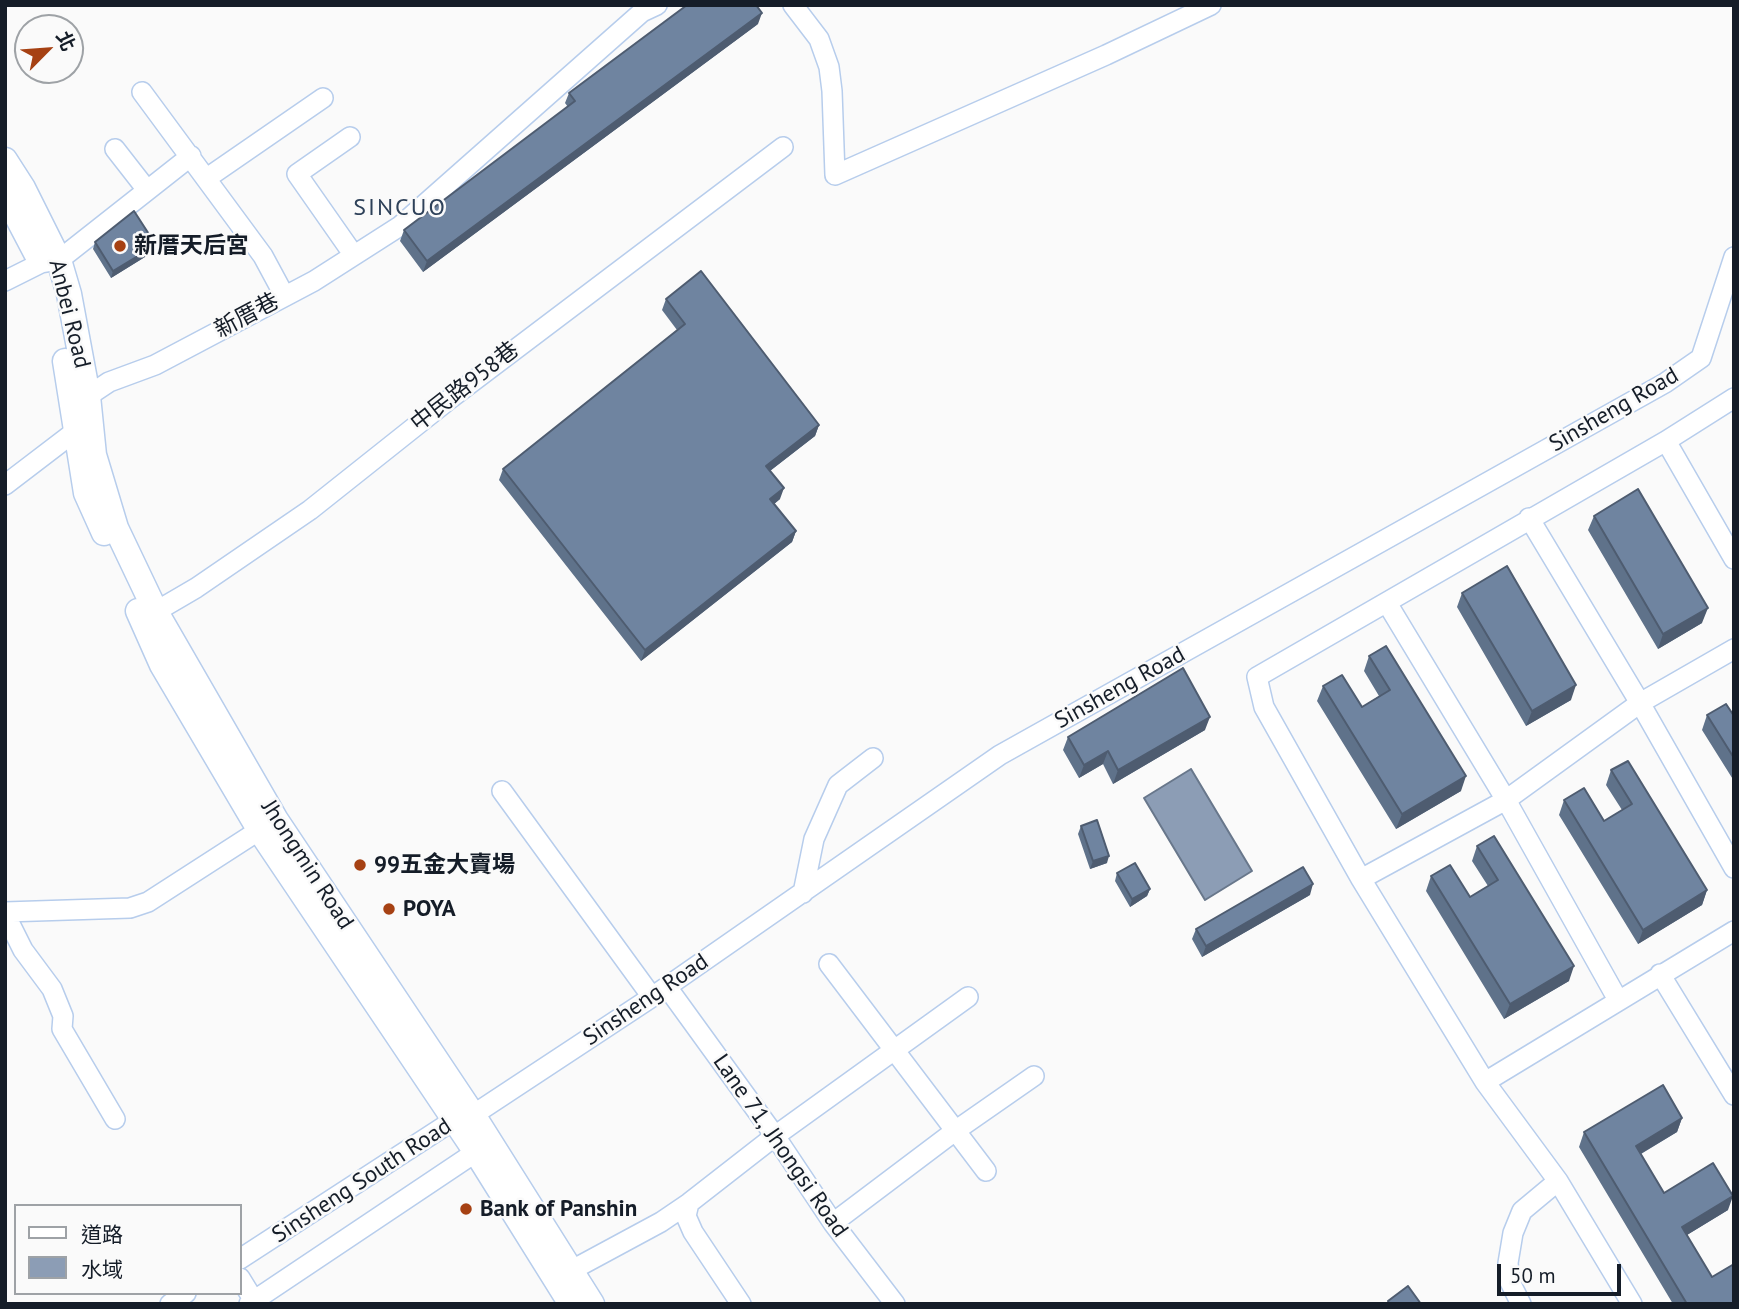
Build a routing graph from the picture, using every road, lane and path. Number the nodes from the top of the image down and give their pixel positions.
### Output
1 (657, 5) edge
2 (793, 5) edge
3 (1211, 5) edge
4 (142, 92) dead end
5 (323, 98) dead end
6 (350, 137) dead end
7 (783, 147) dead end
8 (115, 149) dead end
9 (191, 156) junction
10 (5, 160) edge
11 (207, 178) junction
12 (147, 190) junction
13 (5, 194) edge
14 (353, 254) junction
15 (1734, 257) edge
16 (50, 261) junction
17 (5, 281) edge
18 (284, 295) junction
19 (88, 396) junction
20 (1734, 398) edge
21 (77, 430) junction
22 (1666, 441) junction
23 (5, 485) edge
24 (1529, 518) junction
25 (1734, 559) edge
26 (1387, 603) junction
27 (149, 616) junction
28 (1734, 649) edge
29 (1640, 704) junction
30 (873, 758) dead end
31 (502, 791) dead end
32 (1506, 800) junction
33 (268, 825) junction
34 (1734, 868) edge
35 (1362, 879) junction
36 (803, 893) junction
37 (5, 913) edge
38 (1734, 931) edge
39 (829, 964) dead end
40 (1660, 974) junction
41 (660, 992) junction
42 (968, 996) dead end
43 (1618, 1000) junction
44 (893, 1051) junction
45 (1034, 1076) dead end
46 (1485, 1083) junction
47 (1734, 1095) edge
48 (463, 1118) junction
49 (115, 1119) dead end
50 (955, 1131) junction
51 (775, 1136) junction
52 (476, 1152) junction
53 (986, 1171) dead end
54 (1558, 1181) junction
55 (689, 1203) junction
56 (834, 1223) junction
57 (242, 1258) edge
58 (572, 1270) junction
59 (242, 1282) edge
60 (253, 1303) edge
61 (1520, 1303) edge
62 (571, 1304) edge
63 (592, 1304) edge
64 (741, 1304) edge
65 (895, 1304) edge
66 (1632, 1304) edge

1 - 14 street, 新厝巷
2 - 3 street
4 - 9 street
5 - 11 street
6 - 14 street
7 - 27 street, 中民路958巷
8 - 12 street
9 - 11 street
9 - 12 street
10 - 16 main road, Anbei Road
11 - 18 street
12 - 16 street
13 - 16 main road, Anbei Road
14 - 18 street, 新厝巷
15 - 36 street, Sinsheng Road
16 - 17 street
16 - 19 main road, Anbei Road
16 - 21 main road, Anbei Road
18 - 19 street, 新厝巷
19 - 21 street
19 - 27 main road, Jhongmin Road
20 - 22 street
21 - 23 street
21 - 27 main road, Jhongmin Road
22 - 24 street
22 - 25 street
24 - 26 street
24 - 29 street
26 - 32 street
26 - 35 street
27 - 33 main road, Jhongmin Road
28 - 29 street
29 - 32 street
29 - 34 street
30 - 36 street
31 - 41 street, Lane 71, Jhongsi Road
32 - 35 street
32 - 43 street
33 - 37 street
33 - 48 main road, Jhongmin Road
35 - 46 street
36 - 41 street, Sinsheng Road
37 - 49 street
38 - 40 street
39 - 44 street
40 - 43 street
40 - 47 street
41 - 48 street, Sinsheng Road
41 - 51 street, Lane 71, Jhongsi Road
42 - 44 street
43 - 46 street
44 - 50 street
44 - 51 street
45 - 50 street
46 - 54 street
48 - 52 main road, Jhongmin Road
48 - 57 street, Sinsheng South Road
48 - 58 main road, Jhongmin Road
50 - 53 street
50 - 56 street
51 - 55 street
51 - 56 street, Lane 71, Jhongsi Road
52 - 60 street, Sinsheng South Road
52 - 62 main road, Jhongmin Road
54 - 61 street
54 - 66 street
55 - 58 street
55 - 64 street
56 - 65 street, Lane 71, Jhongsi Road
58 - 63 main road, Jhongmin Road
59 - 60 street

